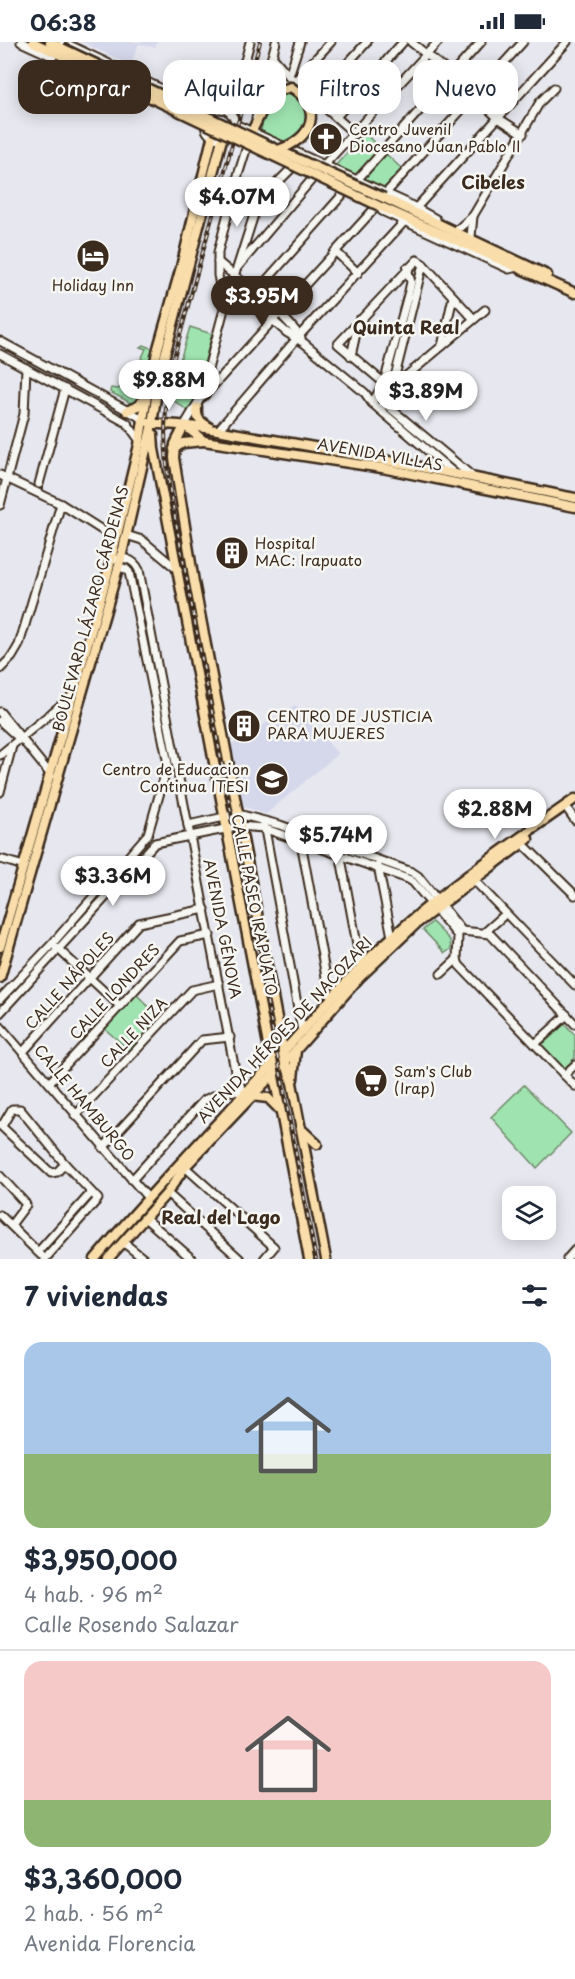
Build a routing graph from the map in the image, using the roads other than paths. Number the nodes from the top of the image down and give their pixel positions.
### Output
1 (21, 42) edge
2 (33, 42) edge
3 (51, 42) edge
4 (250, 42) edge
5 (276, 42) edge
6 (300, 42) edge
7 (331, 42) edge
8 (367, 42) edge
9 (403, 42) edge
10 (411, 42) edge
11 (438, 42) edge
12 (482, 42) edge
13 (523, 42) edge
14 (567, 42) edge
15 (61, 48) edge
16 (272, 56) junction
17 (426, 56) junction
18 (60, 60) edge
19 (99, 60) edge
20 (245, 60) edge
21 (351, 60) edge
22 (431, 60) edge
23 (466, 60) edge
24 (507, 60) edge
25 (292, 78) junction
26 (298, 83) edge
27 (554, 88) dead end
28 (151, 102) edge
29 (191, 114) edge
30 (208, 114) edge
31 (231, 114) edge
32 (332, 114) edge
33 (417, 114) edge
34 (459, 114) edge
35 (494, 114) edge
36 (336, 117) junction
37 (187, 118) junction
38 (498, 118) junction
39 (235, 123) junction
40 (204, 126) junction
41 (252, 131) junction
42 (355, 134) junction
43 (523, 134) junction
44 (212, 138) junction
45 (225, 138) junction
46 (247, 146) junction
47 (278, 150) junction
48 (324, 165) junction
49 (292, 168) junction
50 (313, 178) junction
51 (357, 180) junction
52 (344, 193) junction
53 (381, 201) junction
54 (416, 208) junction
55 (473, 216) junction
56 (404, 222) junction
57 (457, 230) junction
58 (471, 237) junction
59 (486, 246) junction
60 (335, 251) junction
61 (218, 262) junction
62 (423, 264) junction
63 (517, 267) junction
64 (407, 268) junction
65 (235, 272) junction
66 (358, 273) junction
67 (236, 284) junction
68 (575, 287) edge
69 (255, 293) junction
70 (575, 293) edge
71 (453, 297) junction
72 (171, 300) junction
73 (249, 300) junction
74 (225, 309) junction
75 (485, 310) dead end
76 (279, 314) junction
77 (176, 315) junction
78 (272, 320) junction
79 (359, 320) junction
80 (474, 320) junction
81 (403, 329) junction
82 (300, 340) junction
83 (0, 341) edge
84 (442, 346) junction
85 (0, 354) edge
86 (22, 354) junction
87 (351, 356) junction
88 (18, 363) junction
89 (26, 368) junction
90 (384, 383) junction
91 (392, 388) junction
92 (65, 389) junction
93 (147, 396) junction
94 (374, 400) junction
95 (199, 403) junction
96 (382, 406) junction
97 (127, 411) junction
98 (143, 419) junction
99 (152, 424) junction
100 (184, 426) junction
101 (209, 427) junction
102 (219, 429) junction
103 (204, 441) junction
104 (139, 443) junction
105 (174, 450) junction
106 (430, 468) junction
107 (455, 474) junction
108 (419, 475) junction
109 (4, 477) edge
110 (470, 481) junction
111 (39, 484) dead end
112 (575, 498) edge
113 (61, 504) junction
114 (0, 505) edge
115 (575, 507) edge
116 (123, 512) junction
117 (126, 535) junction
118 (116, 539) junction
119 (123, 559) junction
120 (111, 561) junction
121 (178, 570) junction
122 (0, 669) edge
123 (160, 678) junction
124 (151, 680) junction
125 (84, 687) junction
126 (73, 695) junction
127 (0, 712) edge
128 (0, 721) edge
129 (22, 740) junction
130 (12, 746) junction
131 (0, 755) edge
132 (172, 763) junction
133 (50, 774) junction
134 (57, 782) junction
135 (0, 792) edge
136 (575, 799) edge
137 (571, 807) edge
138 (238, 814) junction
139 (224, 817) junction
140 (575, 820) edge
141 (264, 824) junction
142 (188, 825) junction
143 (240, 826) junction
144 (226, 829) junction
145 (300, 832) junction
146 (148, 834) junction
147 (190, 834) junction
148 (300, 840) junction
149 (520, 841) junction
150 (155, 843) junction
151 (339, 845) junction
152 (340, 854) junction
153 (0, 859) edge
154 (377, 859) junction
155 (24, 866) junction
156 (379, 868) junction
157 (472, 877) junction
158 (575, 895) edge
159 (436, 905) junction
160 (205, 909) junction
161 (502, 917) dead end
162 (3, 928) edge
163 (485, 932) junction
164 (210, 935) junction
165 (392, 937) junction
166 (52, 944) junction
167 (0, 947) edge
168 (58, 949) junction
169 (457, 959) junction
170 (361, 966) junction
171 (441, 974) dead end
172 (0, 978) edge
173 (89, 979) junction
174 (574, 981) edge
175 (219, 984) junction
176 (330, 993) dead end
177 (0, 999) edge
178 (120, 1006) junction
179 (0, 1013) edge
180 (567, 1015) junction
181 (575, 1024) edge
182 (0, 1026) edge
183 (306, 1032) junction
184 (230, 1037) junction
185 (535, 1044) junction
186 (284, 1049) junction
187 (296, 1050) junction
188 (23, 1053) junction
189 (285, 1060) junction
190 (271, 1064) junction
191 (575, 1065) edge
192 (273, 1073) junction
193 (564, 1075) junction
194 (49, 1083) junction
195 (292, 1083) junction
196 (575, 1086) edge
197 (248, 1094) junction
198 (280, 1110) junction
199 (75, 1116) junction
200 (1, 1125) edge
201 (301, 1129) junction
202 (317, 1144) dead end
203 (103, 1148) junction
204 (65, 1164) junction
205 (185, 1167) junction
206 (0, 1176) edge
207 (132, 1180) junction
208 (92, 1193) junction
209 (167, 1193) junction
210 (148, 1198) junction
211 (0, 1215) edge
212 (145, 1218) junction
213 (11, 1226) junction
214 (123, 1242) junction
215 (575, 1250) edge
216 (38, 1252) junction
217 (45, 1259) edge
218 (94, 1259) edge
219 (108, 1259) edge
220 (144, 1259) edge
221 (192, 1259) edge
222 (240, 1259) edge
223 (264, 1259) edge
224 (309, 1259) edge
225 (326, 1259) edge
226 (567, 1259) edge

1 - 18 street
2 - 15 main road
3 - 15 main road
4 - 20 street
5 - 16 street
6 - 25 street
7 - 25 street
8 - 21 street
9 - 36 street
10 - 17 street
11 - 17 street
12 - 23 street
13 - 24 street
14 - 38 street
15 - 19 street
15 - 47 main road, bridge
15 - 53 main road, bridge
16 - 25 street
16 - 41 street
17 - 22 street
17 - 42 street
25 - 26 street
27 - 43 street
28 - 37 street
29 - 37 street
30 - 40 street
31 - 39 street
32 - 36 street
33 - 51 street
34 - 53 street
35 - 38 street
36 - 42 street
37 - 40 street
38 - 43 street
38 - 54 street
39 - 41 street
39 - 45 street
40 - 44 street
41 - 46 street
41 - 47 main road, bridge
41 - 48 street
42 - 48 street
43 - 55 street
44 - 45 street
44 - 72 main road, BOULEVARD LÁZARO CÁRDENAS
45 - 46 street
45 - 77 main road, BOULEVARD LÁZARO CÁRDENAS
46 - 49 street
46 - 61 street
47 - 53 main road, bridge
48 - 50 street
48 - 51 street
49 - 50 street
49 - 65 street
50 - 52 street
50 - 65 street
51 - 53 street
52 - 53 street
52 - 69 street
53 - 54 street
53 - 56 street
53 - 59 main road
53 - 60 street
53 - 63 main road
54 - 57 street
55 - 57 street
55 - 58 street
56 - 63 street
56 - 66 street
57 - 58 street
58 - 59 street
59 - 68 main road
60 - 66 street
60 - 76 street
61 - 65 street
61 - 74 street
62 - 64 street
62 - 71 street
62 - 81 street
63 - 70 main road
64 - 79 street
64 - 81 street
65 - 67 street
66 - 82 street
67 - 69 street
67 - 73 street
67 - 74 street
69 - 73 street
69 - 76 street
71 - 80 street
71 - 84 street
72 - 77 main road
72 - 93 main road, BOULEVARD LÁZARO CÁRDENAS
73 - 78 street
74 - 95 street
75 - 80 street
76 - 78 street
76 - 82 street
77 - 99 main road, BOULEVARD LÁZARO CÁRDENAS
78 - 82 street
78 - 95 street
79 - 87 street
79 - 87 street
80 - 84 street
81 - 90 street
81 - 91 street
82 - 94 street
82 - 102 street
83 - 86 street
84 - 91 street
85 - 88 street
86 - 88 street
86 - 97 street
87 - 90 street
88 - 89 street
89 - 92 street
89 - 109 street
90 - 91 street
90 - 94 street
91 - 96 street
92 - 104 street
92 - 111 street
93 - 97 main road
93 - 98 main road, BOULEVARD LÁZARO CÁRDENAS
94 - 96 street
95 - 100 street
95 - 101 main road
96 - 107 street
96 - 110 street
97 - 98 street
98 - 99 main road
98 - 104 main road, BOULEVARD LÁZARO CÁRDENAS
99 - 100 main road, AVENIDA VILLAS
99 - 104 main road
99 - 117 main road, BOULEVARD LÁZARO CÁRDENAS
99 - 121 main road, CALLE PASEO IRAPUATO
100 - 101 main road, AVENIDA VILLAS
100 - 103 main road, AVENIDA VILLAS
100 - 105 main road
101 - 102 main road, AVENIDA VILLAS
102 - 106 main road, AVENIDA VILLAS
103 - 105 main road
103 - 108 main road, AVENIDA VILLAS
104 - 116 main road, BOULEVARD LÁZARO CÁRDENAS
105 - 138 main road, CALLE PASEO IRAPUATO
106 - 107 main road, AVENIDA VILLAS
106 - 108 main road
107 - 110 main road, AVENIDA VILLAS
108 - 110 main road, AVENIDA VILLAS
109 - 113 street
109 - 114 street
110 - 112 main road, AVENIDA VILLAS
110 - 115 main road, AVENIDA VILLAS
113 - 118 street
113 - 122 street
116 - 117 main road
116 - 118 main road, BOULEVARD LÁZARO CÁRDENAS
117 - 119 main road, BOULEVARD LÁZARO CÁRDENAS
117 - 121 street
118 - 120 main road, BOULEVARD LÁZARO CÁRDENAS
119 - 120 street
119 - 123 street, AVENIDA GÉNOVA
119 - 124 street, AVENIDA GÉNOVA
119 - 125 main road, BOULEVARD LÁZARO CÁRDENAS
120 - 126 main road, BOULEVARD LÁZARO CÁRDENAS
121 - 139 main road, CALLE PASEO IRAPUATO
123 - 124 street
123 - 132 street, AVENIDA GÉNOVA
124 - 132 street, AVENIDA GÉNOVA
125 - 126 street
125 - 134 main road, BOULEVARD LÁZARO CÁRDENAS
126 - 129 street
126 - 133 main road, BOULEVARD LÁZARO CÁRDENAS
127 - 129 street
128 - 129 street
129 - 130 street
129 - 133 street
130 - 131 street
130 - 135 street
132 - 142 street, AVENIDA GÉNOVA
132 - 146 street, AVENIDA GÉNOVA
133 - 134 street
133 - 155 main road, BOULEVARD LÁZARO CÁRDENAS
134 - 172 main road, BOULEVARD LÁZARO CÁRDENAS
136 - 149 main road, AVENIDA HÉROES DE NACOZARI
137 - 140 street
137 - 149 main road, AVENIDA HÉROES DE NACOZARI
138 - 139 street
138 - 141 street
138 - 143 main road, CALLE PASEO IRAPUATO
139 - 142 street
139 - 144 main road, CALLE PASEO IRAPUATO
141 - 143 street
141 - 145 street
141 - 148 street
141 - 183 street
142 - 147 street, AVENIDA GÉNOVA
143 - 144 street
143 - 186 main road, CALLE PASEO IRAPUATO
144 - 147 street
144 - 190 main road, CALLE PASEO IRAPUATO
145 - 148 street
145 - 151 street
146 - 150 street
146 - 166 street
147 - 150 street
147 - 160 street, AVENIDA GÉNOVA
148 - 152 street
148 - 176 street
149 - 157 main road, AVENIDA HÉROES DE NACOZARI
149 - 158 street
150 - 168 street
151 - 152 street
151 - 154 street
152 - 156 street
152 - 170 street
153 - 155 street
154 - 156 street
154 - 159 street
155 - 162 main road, BOULEVARD LÁZARO CÁRDENAS
156 - 159 street
156 - 165 street
157 - 159 main road, AVENIDA HÉROES DE NACOZARI
157 - 174 street
159 - 163 street
159 - 165 main road, AVENIDA HÉROES DE NACOZARI
159 - 169 street
159 - 183 main road, AVENIDA HÉROES DE NACOZARI
160 - 164 street, AVENIDA GÉNOVA
160 - 173 street, CALLE NÁPOLES
161 - 163 street
162 - 167 main road, BOULEVARD LÁZARO CÁRDENAS
163 - 180 street
164 - 175 street, AVENIDA GÉNOVA
164 - 178 street, CALLE LONDRES
165 - 170 main road, AVENIDA HÉROES DE NACOZARI
166 - 168 street
166 - 177 street
168 - 173 street
168 - 179 street
169 - 171 street
169 - 185 street
170 - 183 main road, AVENIDA HÉROES DE NACOZARI
173 - 178 street
173 - 188 street, CALLE NÁPOLES
175 - 184 street, AVENIDA GÉNOVA
175 - 199 street, CALLE NIZA
178 - 194 street, CALLE LONDRES
180 - 181 street
180 - 185 street
182 - 188 street, CALLE HAMBURGO
183 - 186 main road, AVENIDA HÉROES DE NACOZARI
183 - 187 main road, AVENIDA HÉROES DE NACOZARI
184 - 197 street, AVENIDA GÉNOVA
184 - 203 street
185 - 193 street
186 - 189 main road, CALLE PASEO IRAPUATO
186 - 190 main road, AVENIDA HÉROES DE NACOZARI
187 - 189 main road, AVENIDA HÉROES DE NACOZARI
187 - 195 main road
188 - 194 street, CALLE HAMBURGO
189 - 192 main road, AVENIDA HÉROES DE NACOZARI
189 - 195 main road, CALLE PASEO IRAPUATO
190 - 192 main road, CALLE PASEO IRAPUATO
190 - 197 main road, AVENIDA HÉROES DE NACOZARI
191 - 193 street
192 - 197 main road, AVENIDA HÉROES DE NACOZARI
192 - 198 main road, CALLE PASEO IRAPUATO
193 - 196 street
194 - 199 street, CALLE HAMBURGO
195 - 201 main road, CALLE PASEO IRAPUATO
197 - 198 main road
197 - 205 main road, AVENIDA HÉROES DE NACOZARI
197 - 207 street
197 - 210 main road, AVENIDA HÉROES DE NACOZARI
198 - 224 main road, CALLE PASEO IRAPUATO
199 - 203 street, CALLE HAMBURGO
200 - 204 street
200 - 204 street
201 - 202 main road
201 - 225 main road, CALLE PASEO IRAPUATO
203 - 207 street, CALLE HAMBURGO
204 - 208 street
205 - 209 main road, AVENIDA HÉROES DE NACOZARI
205 - 223 street
206 - 213 street
207 - 210 street, CALLE HAMBURGO
208 - 216 street
208 - 217 street
209 - 212 main road, AVENIDA HÉROES DE NACOZARI
209 - 222 street
210 - 218 main road, AVENIDA HÉROES DE NACOZARI
211 - 213 street
212 - 214 main road, AVENIDA HÉROES DE NACOZARI
212 - 221 street
213 - 216 street
214 - 219 main road, AVENIDA HÉROES DE NACOZARI
214 - 220 street
215 - 226 street
216 - 217 street

